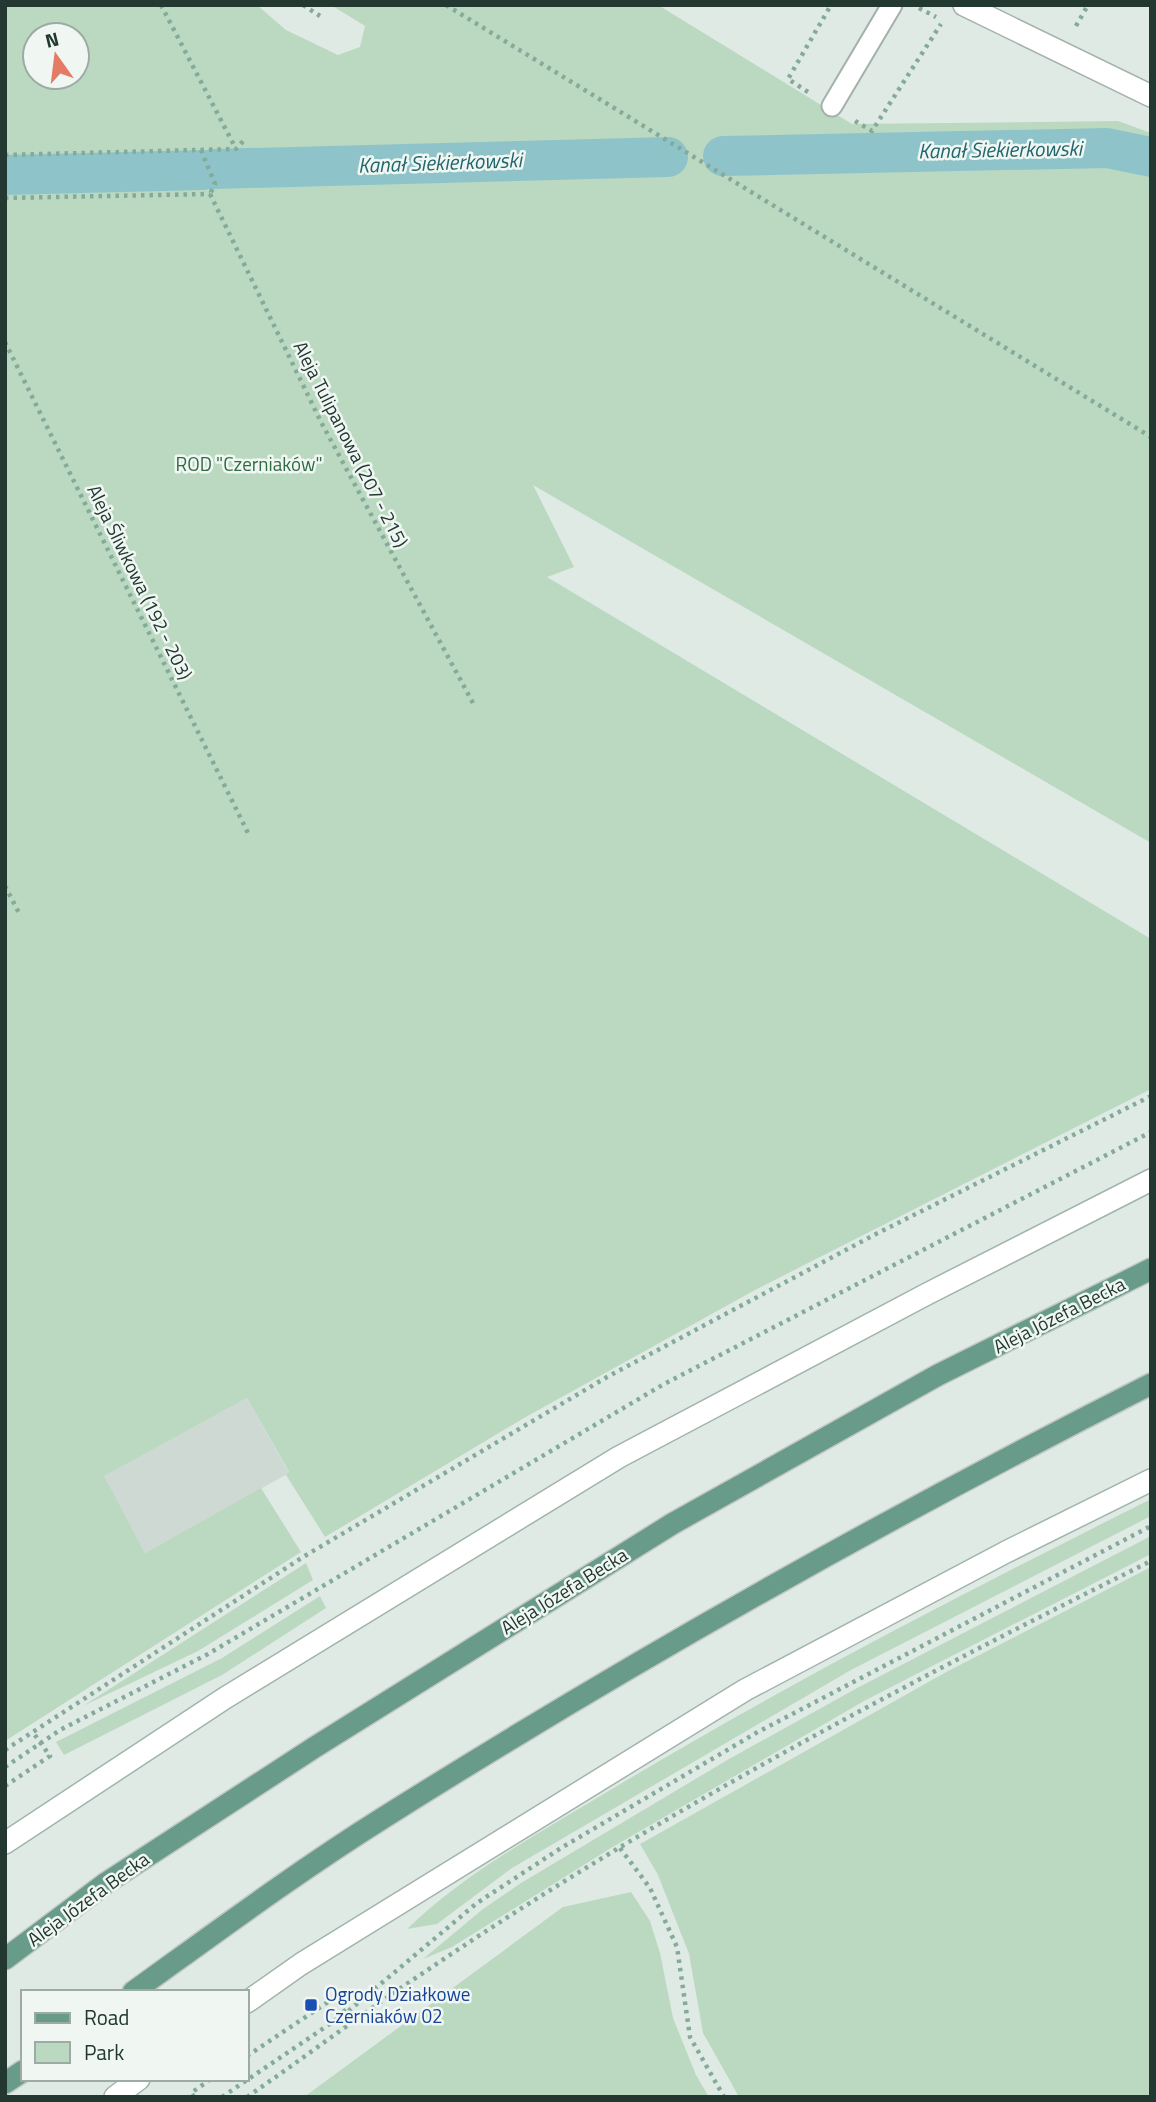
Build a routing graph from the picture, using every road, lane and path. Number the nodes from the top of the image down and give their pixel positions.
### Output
1 (161, 5) edge
2 (303, 5) edge
3 (446, 5) edge
4 (892, 5) edge
5 (915, 5) edge
6 (964, 5) edge
7 (1088, 5) edge
8 (320, 16) dead end
9 (943, 21) dead end
10 (1071, 34) dead end
11 (1151, 96) edge
12 (832, 106) dead end
13 (246, 138) dead end
14 (236, 149) junction
15 (201, 150) junction
16 (5, 155) edge
17 (210, 194) junction
18 (5, 198) edge
19 (5, 342) edge
20 (1151, 437) edge
21 (473, 703) dead end
22 (250, 835) dead end
23 (5, 886) edge
24 (19, 913) dead end
25 (1151, 1096) edge
26 (1151, 1132) edge
27 (1151, 1180) edge
28 (1151, 1269) edge
29 (1151, 1384) edge
30 (1151, 1480) edge
31 (1151, 1526) edge
32 (1151, 1561) edge
33 (32, 1731) junction
34 (41, 1744) junction
35 (5, 1750) edge
36 (5, 1767) edge
37 (5, 1786) edge
38 (5, 1843) edge
39 (620, 1848) junction
40 (5, 1959) edge
41 (136, 1990) edge
42 (248, 2001) edge
43 (346, 2013) junction
44 (354, 2024) junction
45 (248, 2055) edge
46 (21, 2072) edge
47 (248, 2079) edge
48 (136, 2081) edge
49 (209, 2081) edge
50 (246, 2081) edge
51 (5, 2083) edge
52 (192, 2095) edge
53 (115, 2097) edge
54 (185, 2097) edge
55 (222, 2097) edge
56 (247, 2097) edge
57 (724, 2097) edge

1 - 14 path
2 - 8 path
3 - 20 path
4 - 12 lane
5 - 9 path
6 - 11 main road
7 - 10 path
13 - 14 path
14 - 15 path
15 - 16 path
15 - 17 path
17 - 18 path
17 - 21 path, Aleja Tulipanowa (207 - 215)
19 - 22 path, Aleja Śliwkowa (192 - 203)
23 - 24 path
25 - 33 path
26 - 34 path
27 - 38 main road
28 - 40 main road, Aleja Józefa Becka
29 - 41 main road
30 - 42 main road
31 - 43 path
32 - 39 path
33 - 34 path
33 - 35 path
34 - 36 path
34 - 37 path
39 - 44 path
39 - 57 path
43 - 44 path
43 - 45 path
43 - 47 path
44 - 56 path
46 - 51 main road
48 - 53 main road
49 - 52 path
50 - 55 path
52 - 54 path

